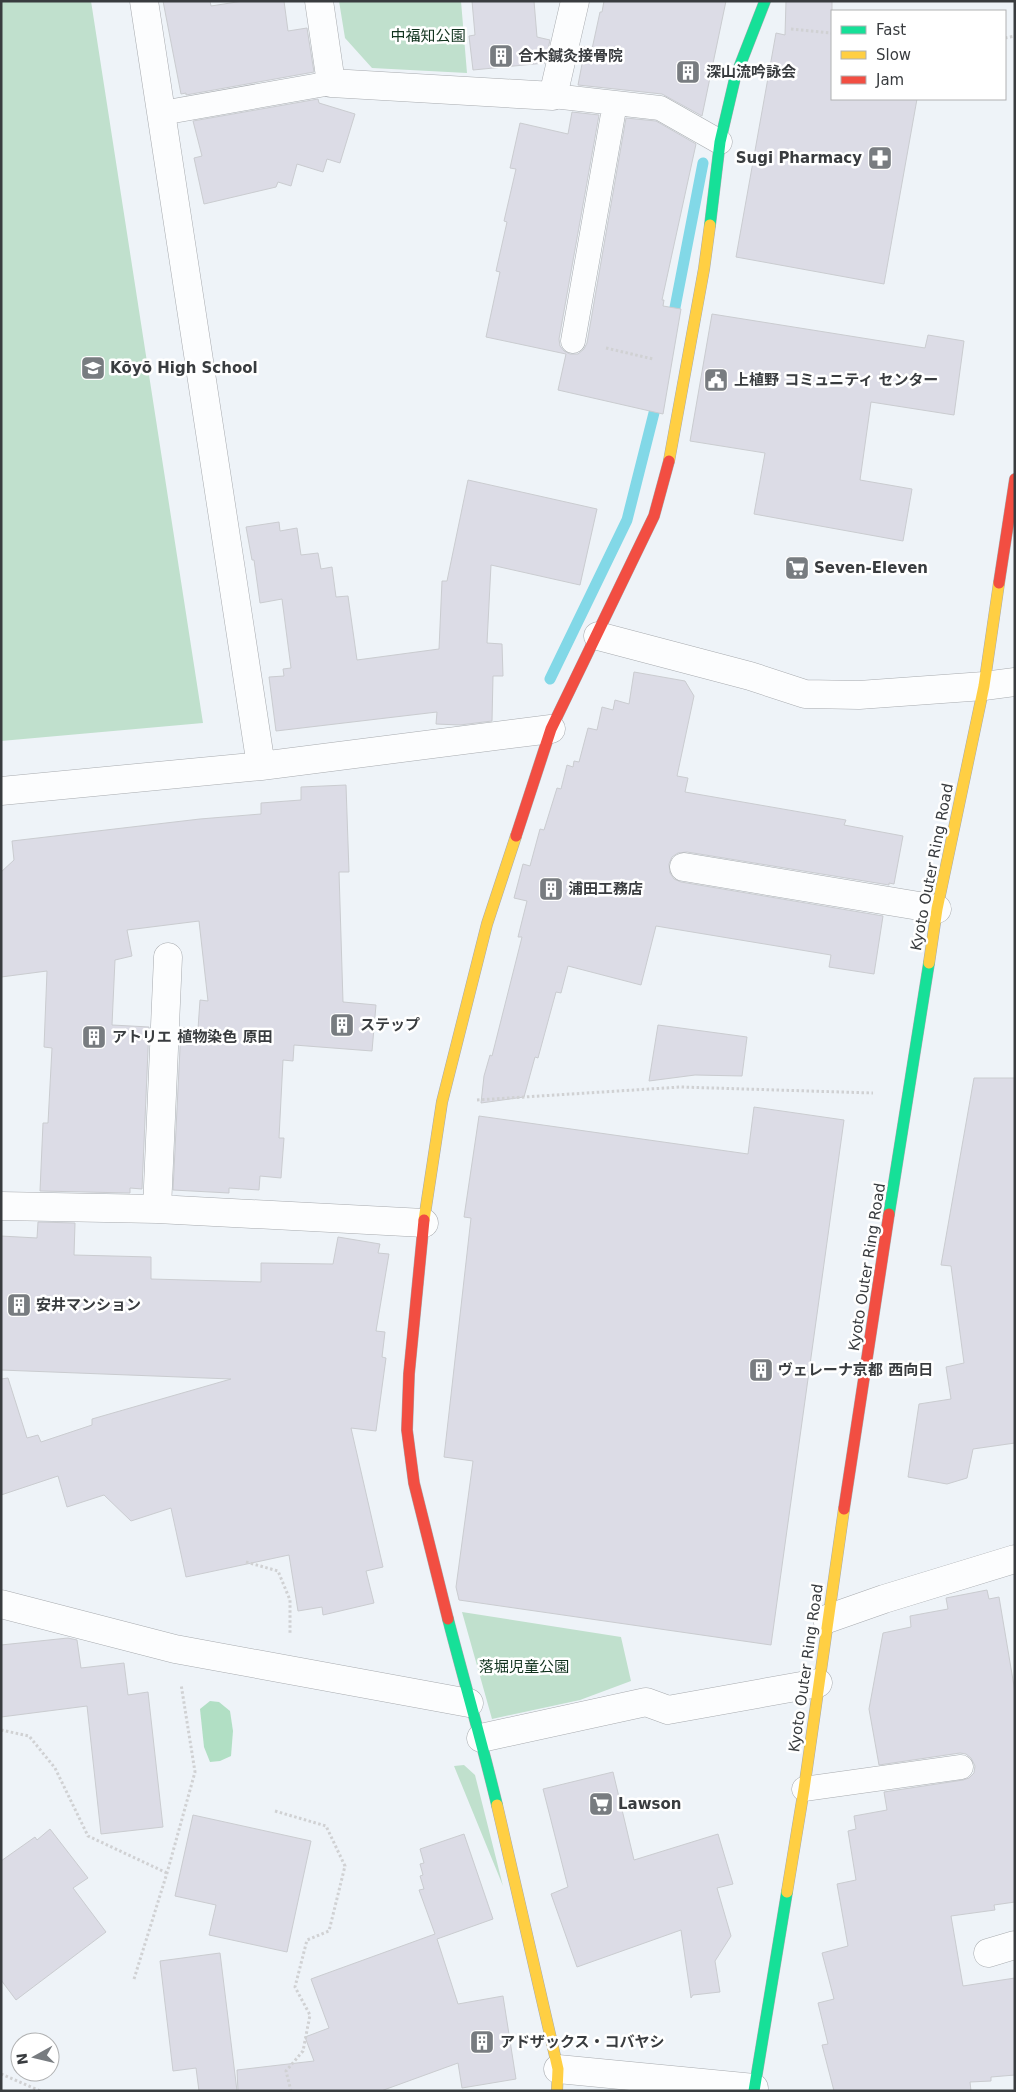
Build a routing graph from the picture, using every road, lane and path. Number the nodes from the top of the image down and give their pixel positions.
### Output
1 (144, 1) edge
2 (319, 1) edge
3 (575, 1) edge
4 (765, 1) edge
5 (331, 83) junction
6 (553, 96) junction
7 (615, 103) junction
8 (162, 113) junction
9 (720, 142) junction
10 (573, 341) joint
11 (656, 360) dead end
12 (1015, 480) edge
13 (598, 636) junction
14 (1015, 682) edge
15 (984, 686) junction
16 (552, 729) junction
17 (261, 766) junction
18 (1, 791) edge
19 (684, 867) dead end
20 (937, 909) junction
21 (168, 957) dead end
22 (909, 1095) junction
23 (442, 1102) junction
24 (1, 1206) edge
25 (157, 1209) junction
26 (424, 1223) junction
27 (1015, 1560) edge
28 (246, 1562) dead end
29 (1, 1604) edge
30 (828, 1619) junction
31 (290, 1640) dead end
32 (175, 1649) junction
33 (818, 1683) junction
34 (469, 1702) junction
35 (1, 1730) edge
36 (481, 1738) junction
37 (961, 1766) dead end
38 (804, 1789) junction
39 (275, 1811) dead end
40 (167, 1873) junction
41 (1015, 1945) edge
42 (988, 1953) dead end
43 (134, 1979) dead end
44 (1, 2074) edge
45 (558, 2080) edge
46 (754, 2090) edge
47 (40, 2091) edge
48 (291, 2091) edge

1 - 8 street
2 - 5 street
3 - 6 street
4 - 9 street
5 - 6 street
5 - 8 lane
6 - 7 lane
7 - 9 lane
7 - 10 lane
8 - 17 street
9 - 13 street
10 - 11 path
12 - 15 street, Kyoto Outer Ring Road
13 - 15 street
13 - 16 street
14 - 15 street
15 - 20 street, Kyoto Outer Ring Road
16 - 17 street
16 - 23 street
17 - 18 street
19 - 20 street
20 - 22 street, Kyoto Outer Ring Road
21 - 25 street
22 - 23 path
22 - 30 street, Kyoto Outer Ring Road
23 - 26 street
24 - 25 street
25 - 26 street
26 - 34 street
27 - 30 street
28 - 31 path
29 - 32 street
30 - 33 street, Kyoto Outer Ring Road
32 - 34 street
32 - 40 path
33 - 36 street
33 - 38 street, Kyoto Outer Ring Road
34 - 36 street
35 - 40 path
36 - 45 street
37 - 38 lane
38 - 46 street, Kyoto Outer Ring Road
39 - 48 path
40 - 43 path
41 - 42 street
44 - 47 path
45 - 46 street

